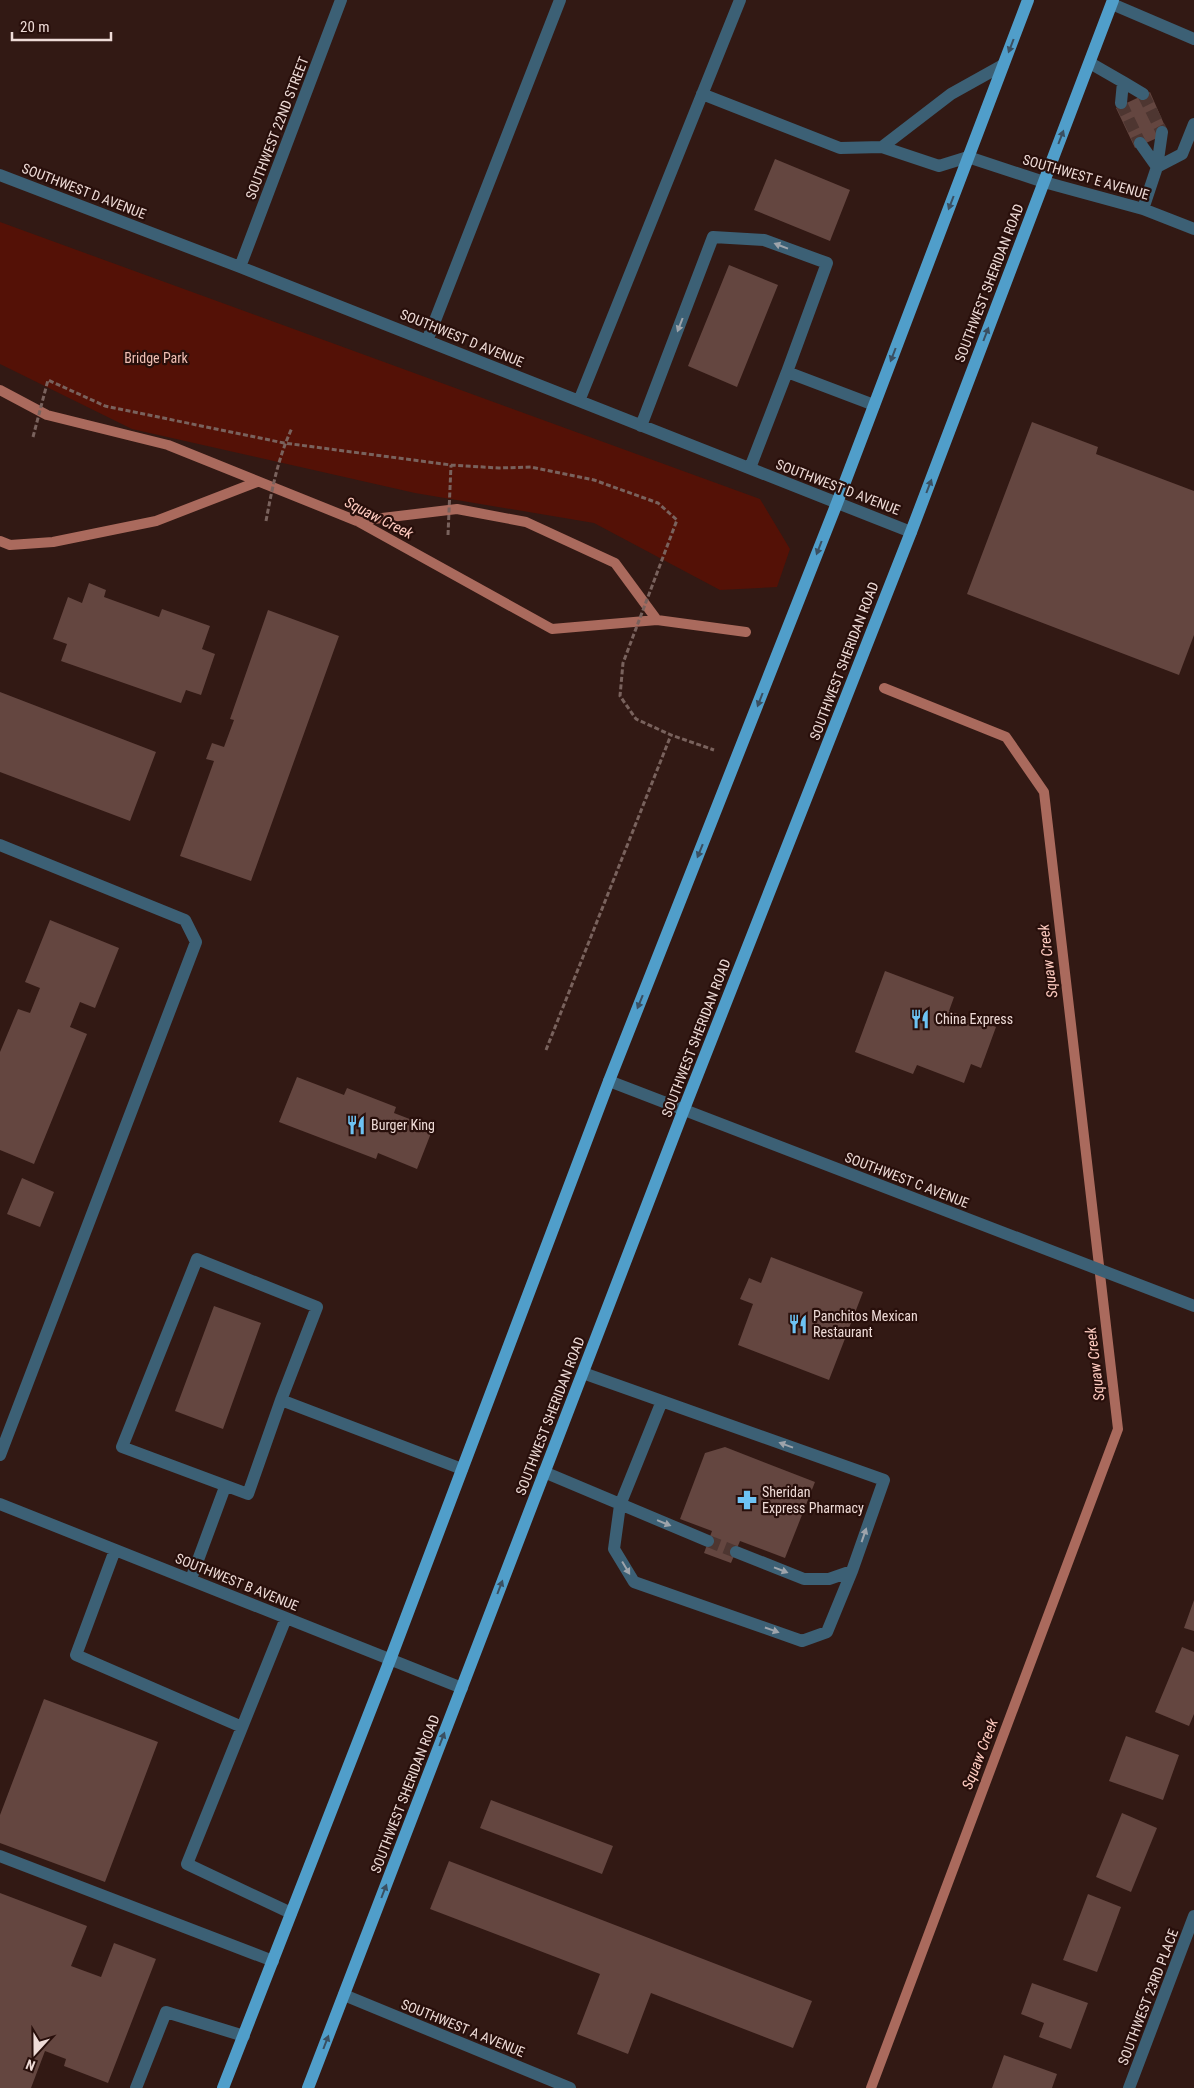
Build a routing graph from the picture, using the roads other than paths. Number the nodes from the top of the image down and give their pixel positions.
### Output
1 (341, 0) edge
2 (560, 0) edge
3 (740, 0) edge
4 (1028, 0) edge
5 (1113, 2) edge
6 (1194, 39) edge
7 (1090, 63) junction
8 (1003, 65) junction
9 (1123, 82) junction
10 (702, 94) junction
11 (1142, 94) tunnel mouth
12 (1121, 104) tunnel mouth
13 (1194, 124) edge
14 (1162, 132) tunnel mouth
15 (1140, 143) tunnel mouth
16 (882, 147) junction
17 (968, 157) junction
18 (1158, 166) junction
19 (0, 175) edge
20 (1044, 182) junction
21 (1143, 209) junction
22 (1194, 229) edge
23 (240, 266) junction
24 (427, 340) junction
25 (787, 372) junction
26 (579, 401) junction
27 (874, 405) junction
28 (641, 426) junction
29 (750, 468) junction
30 (837, 503) junction
31 (911, 532) junction
32 (0, 845) edge
33 (609, 1081) junction
34 (684, 1109) junction
35 (1191, 1305) edge
36 (583, 1373) junction
37 (281, 1400) junction
38 (662, 1401) junction
39 (0, 1455) edge
40 (462, 1469) junction
41 (544, 1472) junction
42 (225, 1487) junction
43 (0, 1504) edge
44 (620, 1505) junction
45 (708, 1541) tunnel mouth
46 (115, 1550) junction
47 (736, 1552) tunnel mouth
48 (852, 1571) junction
49 (191, 1579) junction
50 (286, 1618) junction
51 (390, 1660) junction
52 (462, 1688) junction
53 (242, 1727) junction
54 (0, 1856) edge
55 (291, 1913) junction
56 (1194, 1916) edge
57 (273, 1961) junction
58 (344, 1995) junction
59 (244, 2036) junction
60 (136, 2088) edge
61 (223, 2088) edge
62 (308, 2088) edge
63 (570, 2088) edge
64 (1129, 2088) edge

1 - 23 street, SOUTHWEST 22ND STREET
2 - 24 street
3 - 10 street
4 -> 8 main road
5 - 6 street
5 - 7 main road, SOUTHWEST SHERIDAN ROAD
7 - 9 street
20 -> 7 main road, SOUTHWEST SHERIDAN ROAD
8 - 16 street
8 - 17 main road
9 - 11 street
9 - 12 street
10 - 16 street
10 - 26 street
13 - 18 street
14 - 18 street
15 - 18 street
16 - 17 street
17 - 20 street, SOUTHWEST E AVENUE
17 -> 27 main road
18 - 21 street
19 - 23 street, SOUTHWEST D AVENUE
20 - 21 street, SOUTHWEST E AVENUE
31 -> 20 main road, SOUTHWEST SHERIDAN ROAD
21 - 22 street, SOUTHWEST E AVENUE
23 - 24 street, SOUTHWEST D AVENUE
24 - 26 street, SOUTHWEST D AVENUE
25 - 27 street
25 -> 28 street
25 - 29 street
26 - 28 street, SOUTHWEST D AVENUE
27 - 30 main road
28 - 29 street, SOUTHWEST D AVENUE
29 - 30 street, SOUTHWEST D AVENUE
30 - 31 street, SOUTHWEST D AVENUE
30 -> 33 main road
31 - 34 main road, SOUTHWEST SHERIDAN ROAD
32 - 39 street
33 - 34 street, SOUTHWEST C AVENUE
33 - 40 main road
34 - 35 street, SOUTHWEST C AVENUE
34 - 36 main road, SOUTHWEST SHERIDAN ROAD
36 - 38 street
36 - 41 main road, SOUTHWEST SHERIDAN ROAD
37 - 40 street
37 - 42 street
37 - 42 street
38 - 44 street
48 -> 38 street
40 - 51 main road
41 - 44 street
52 -> 41 main road, SOUTHWEST SHERIDAN ROAD
42 - 49 street
43 - 46 street, SOUTHWEST B AVENUE
44 -> 45 street
44 -> 48 street
46 - 49 street, SOUTHWEST B AVENUE
46 - 53 street
47 -> 48 street
49 - 50 street, SOUTHWEST B AVENUE
50 - 51 street, SOUTHWEST B AVENUE
50 - 53 street
51 - 52 street, SOUTHWEST B AVENUE
51 - 55 main road
58 -> 52 main road, SOUTHWEST SHERIDAN ROAD
53 - 55 street
54 - 57 street
55 - 57 main road
56 - 64 street, SOUTHWEST 23RD PLACE
57 - 59 main road
62 -> 58 main road, SOUTHWEST SHERIDAN ROAD
58 - 63 street, SOUTHWEST A AVENUE
59 - 60 street
59 - 61 main road

